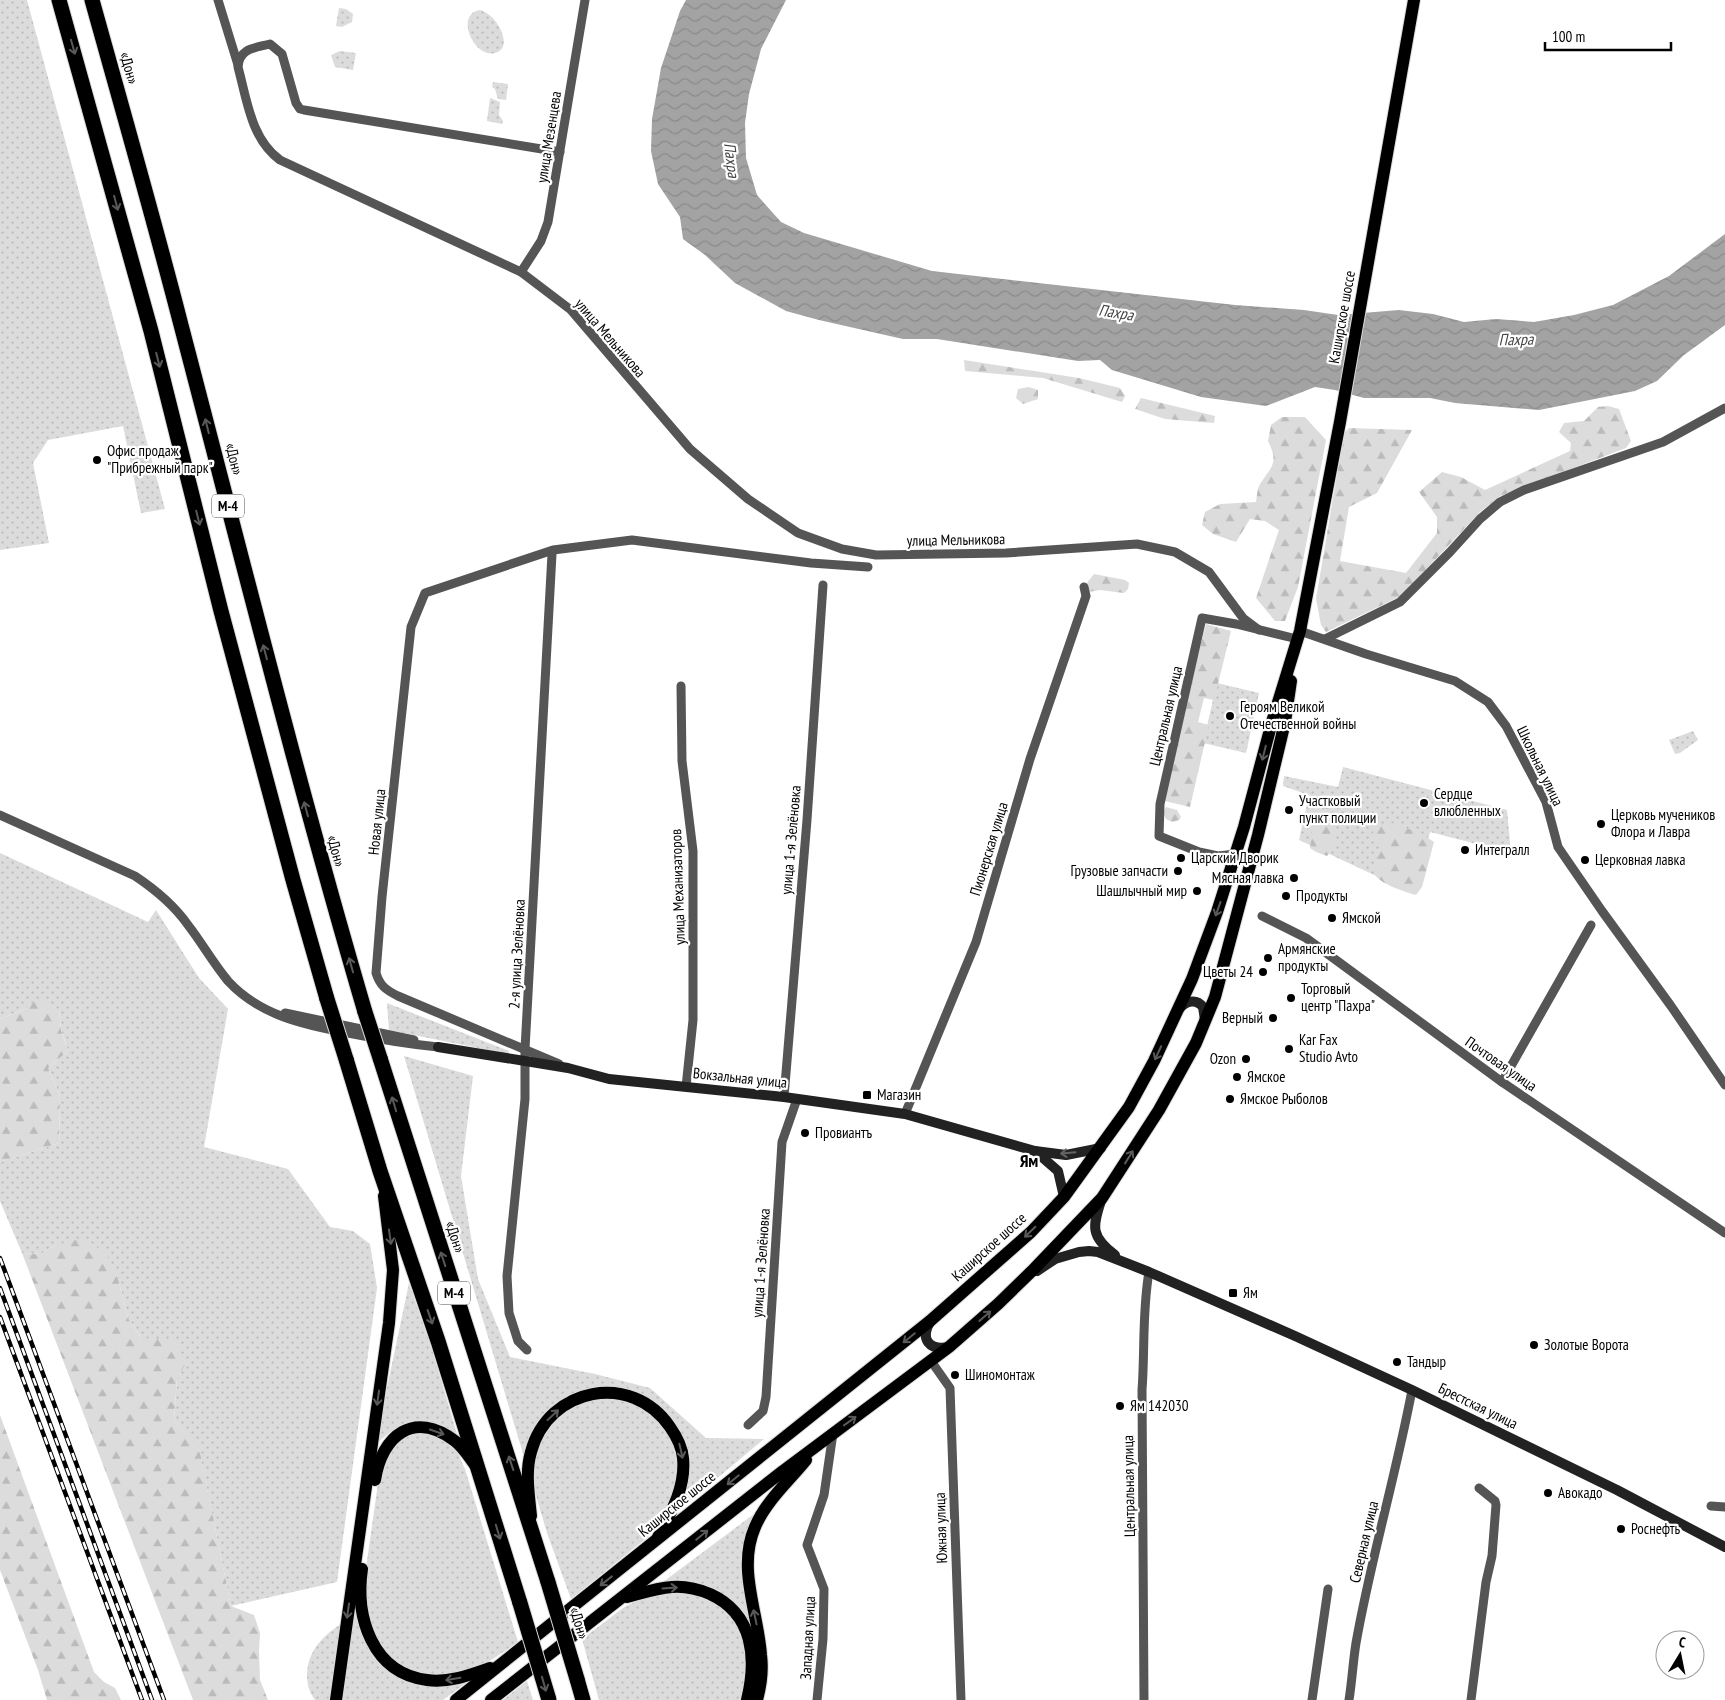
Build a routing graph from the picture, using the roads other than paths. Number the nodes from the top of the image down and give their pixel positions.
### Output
1 (59, 0) edge
2 (92, 0) edge
3 (218, 0) edge
4 (585, 0) edge
5 (1414, 0) edge
6 (238, 68) junction
7 (560, 152) junction
8 (521, 272) junction
9 (1725, 408) edge
10 (553, 552) junction
11 (868, 568) dead end
12 (823, 585) dead end
13 (1084, 587) dead end
14 (1259, 630) junction
15 (1298, 635) junction
16 (1325, 639) junction
17 (681, 686) dead end
18 (0, 815) edge
19 (1236, 854) junction
20 (1262, 916) dead end
21 (1591, 925) dead end
22 (1179, 1009) junction
23 (1205, 1023) junction
24 (438, 1047) joint
25 (525, 1049) junction
26 (525, 1062) junction
27 (568, 1068) junction
28 (1502, 1082) junction
29 (1725, 1085) edge
30 (686, 1087) junction
31 (784, 1097) junction
32 (797, 1099) junction
33 (905, 1114) junction
34 (1101, 1148) junction
35 (1036, 1152) junction
36 (380, 1171) junction
37 (1064, 1197) junction
38 (1102, 1198) junction
39 (1725, 1233) edge
40 (1130, 1264) junction
41 (1149, 1272) junction
42 (1020, 1283) junction
43 (930, 1321) junction
44 (949, 1347) junction
45 (527, 1350) dead end
46 (931, 1361) junction
47 (1412, 1390) junction
48 (748, 1425) dead end
49 (833, 1433) junction
50 (821, 1442) junction
51 (478, 1468) junction
52 (1479, 1488) dead end
53 (1711, 1506) dead end
54 (1725, 1507) edge
55 (531, 1526) junction
56 (655, 1542) junction
57 (1725, 1547) edge
58 (1328, 1589) dead end
59 (623, 1598) junction
60 (500, 1665) junction
61 (582, 1692) edge
62 (336, 1700) edge
63 (456, 1700) edge
64 (491, 1700) edge
65 (549, 1700) edge
66 (747, 1700) edge
67 (757, 1700) edge
68 (818, 1700) edge
69 (961, 1700) edge
70 (1144, 1700) edge
71 (1312, 1700) edge
72 (1350, 1700) edge
73 (1471, 1700) edge

1 -> 36 highway, М-4, bridge
55 -> 2 highway, «Дон» / М-4, bridge
3 - 6 street, улица Мельникова
4 - 7 street, улица Мезенцева
5 - 15 main road, Каширское шоссе
6 - 7 street
6 - 8 street, улица Мельникова
7 - 8 street, улица Мезенцева
8 - 14 street, улица Мельникова
9 - 16 street
10 - 11 street, Новая улица
10 - 25 street, 2-я улица Зелёновка
10 - 25 street, Новая улица
12 - 31 street, улица 1-я Зелёновка
13 - 33 street, Пионерская улица
14 - 15 street, Центральная улица
14 - 19 street, Центральная улица
15 - 16 street, Школьная улица
15 -> 19 main road, Каширское шоссе
15 - 23 main road, Каширское шоссе
16 - 29 street, Школьная улица
17 - 30 street, улица Механизаторов
18 - 24 street
19 -> 22 main road, Каширское шоссе
20 - 28 street, Почтовая улица
21 - 28 street
22 - 23 main road
22 -> 34 main road, Каширское шоссе
38 -> 23 main road, Каширское шоссе
24 - 26 main road, Вокзальная улица
25 - 26 street, 2-я улица Зелёновка
25 - 27 street, Новая улица
26 - 27 main road, Вокзальная улица
26 - 45 street, 2-я улица Зелёновка
27 - 30 main road, Вокзальная улица
28 - 39 street, Почтовая улица
30 - 31 main road, Вокзальная улица
31 - 32 main road, Вокзальная улица
32 - 33 main road, Вокзальная улица
32 - 48 street, улица 1-я Зелёновка
33 - 35 main road, Вокзальная улица
34 -> 35 main road, Вокзальная улица
34 - 37 main road, Каширское шоссе
35 - 37 main road, Вокзальная улица
36 -> 51 highway, М-4
36 -> 62 main road
37 -> 43 main road, Каширское шоссе
38 - 40 main road, Брестская улица
38 - 42 main road, Каширское шоссе
40 - 41 main road, Брестская улица
40 - 42 main road, Брестская улица
41 - 47 main road, Брестская улица
41 - 70 street, Центральная улица
44 -> 42 main road, Каширское шоссе
43 - 44 main road
43 -> 56 main road, Каширское шоссе
44 - 46 main road, Каширское шоссе
49 -> 46 main road, Каширское шоссе
46 - 69 street, Южная улица
47 - 57 main road, Брестская улица
47 - 72 street, Северная улица
49 - 50 main road, Каширское шоссе
49 - 68 street, Западная улица
59 -> 50 main road, Каширское шоссе
67 -> 50 main road
60 -> 51 main road
51 -> 65 highway, М-4, bridge
52 - 73 street
53 - 54 street
55 -> 56 main road
55 - 61 highway, «Дон» / М-4, bridge
56 -> 60 main road, Каширское шоссе
58 - 71 street
59 - 64 main road, Каширское шоссе
59 -> 66 main road
60 - 63 main road, Каширское шоссе

